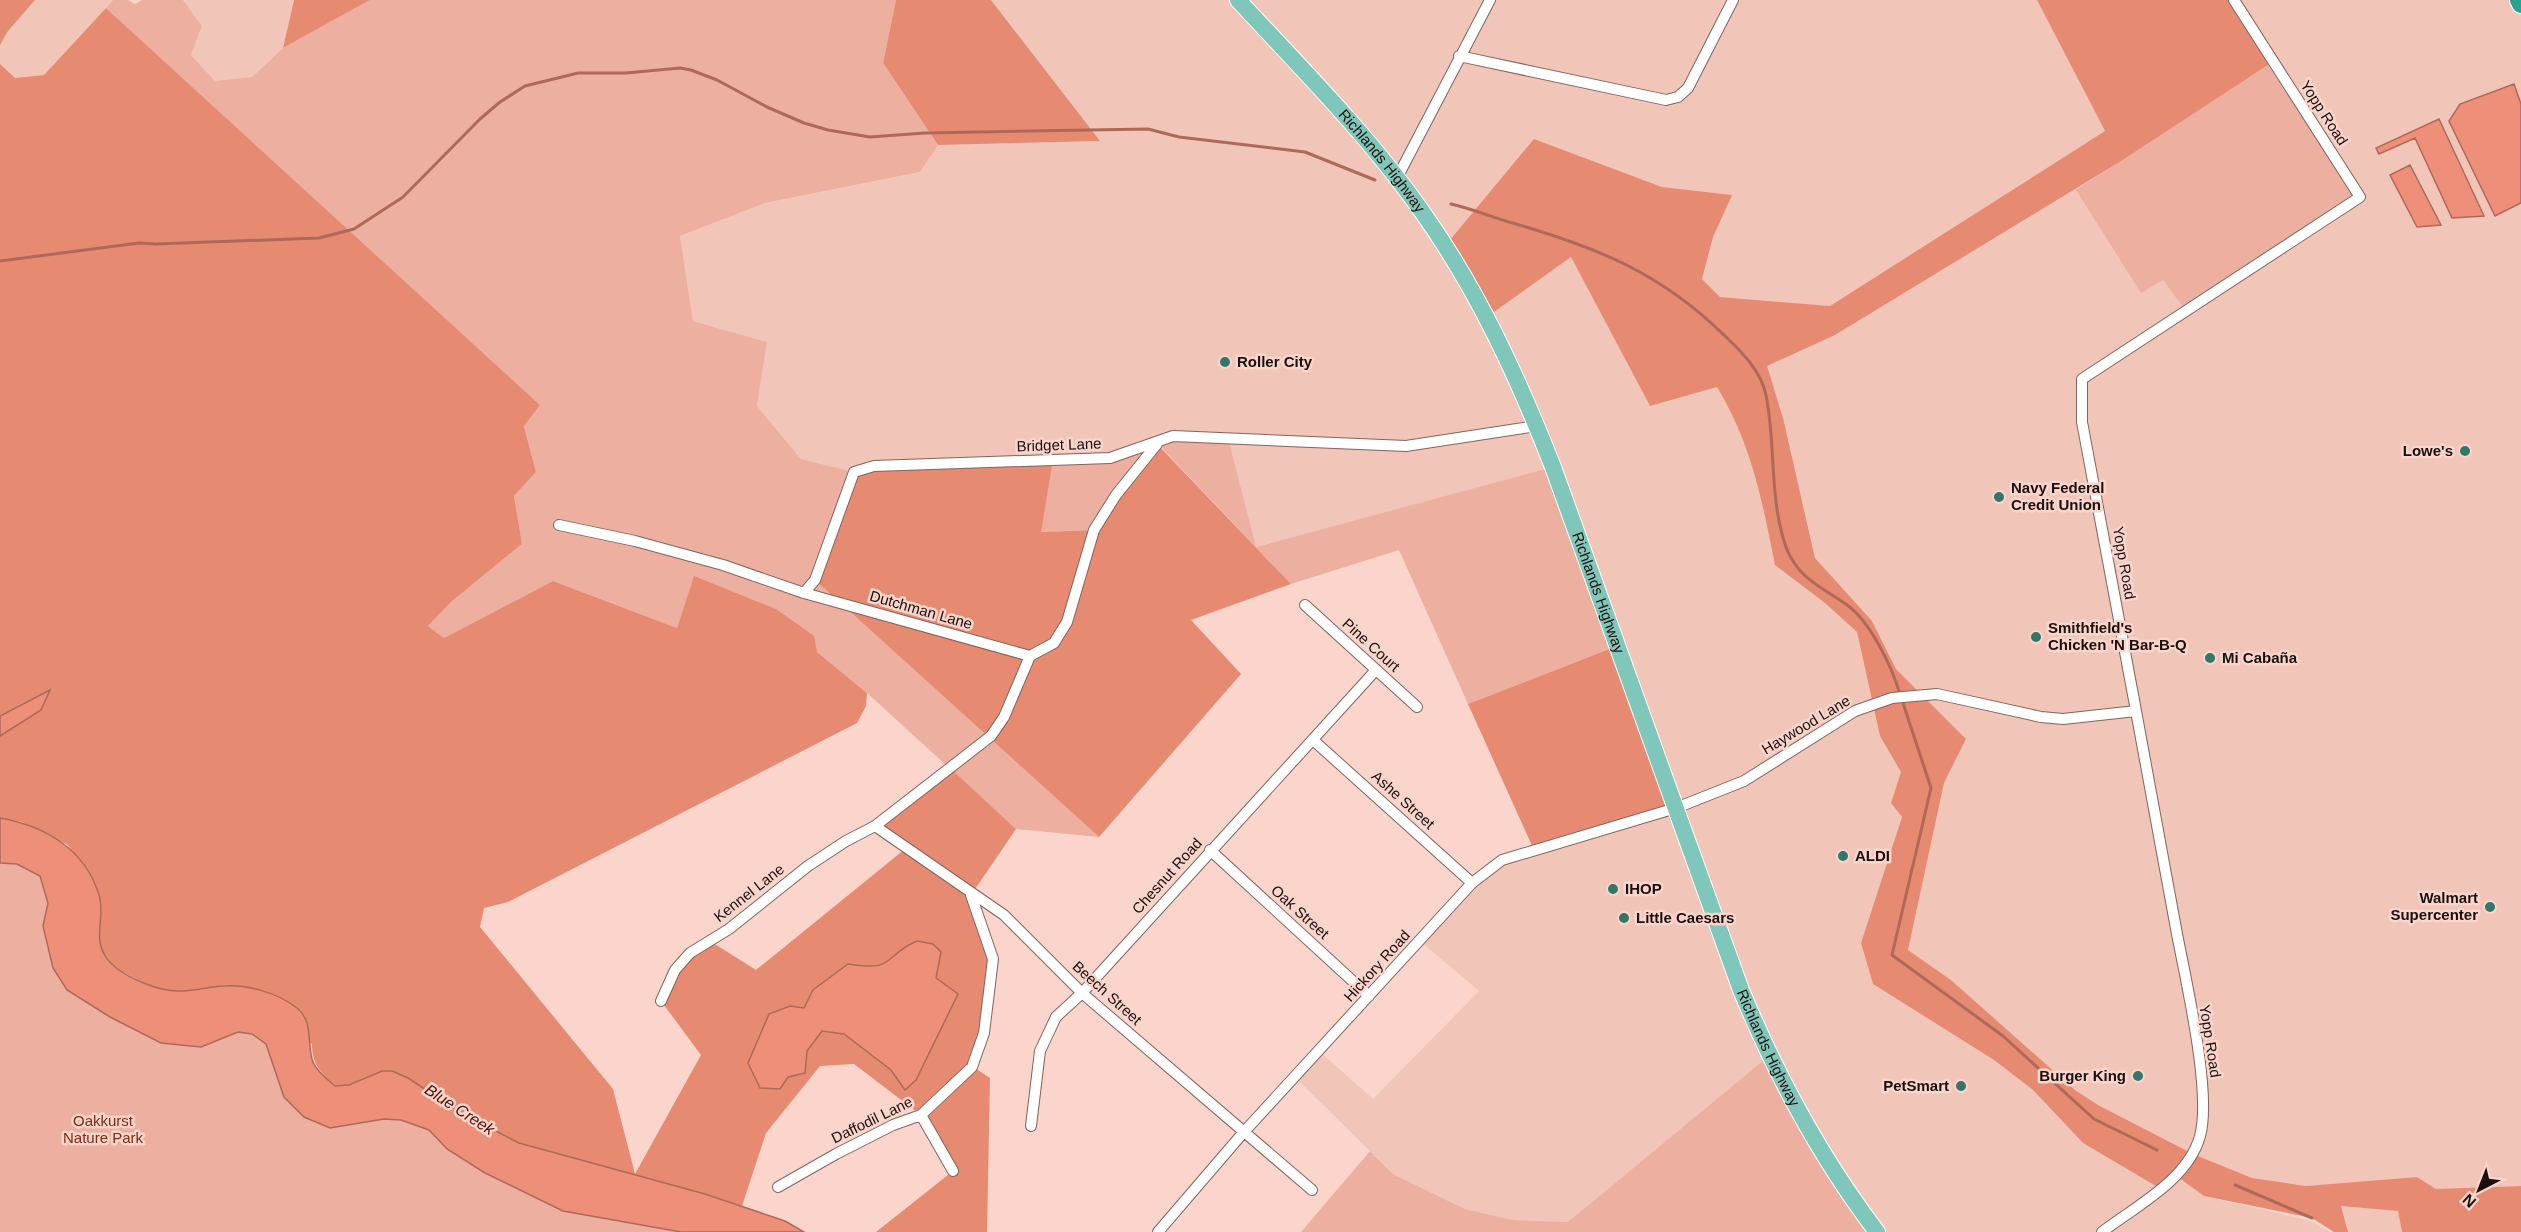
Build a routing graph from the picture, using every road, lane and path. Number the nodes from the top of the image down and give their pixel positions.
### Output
1 (1238, 0) edge
2 (1490, 0) edge
3 (1733, 0) edge
4 (2234, 0) edge
5 (2519, 0) edge
6 (2521, 4) edge
7 (1459, 56) junction
8 (1397, 178) junction
9 (1537, 426) junction
10 (1157, 444) junction
11 (559, 525) dead end
12 (804, 593) junction
13 (1305, 605) dead end
14 (1030, 656) junction
15 (1376, 670) junction
16 (1417, 707) dead end
17 (2136, 711) junction
18 (1313, 740) junction
19 (1676, 808) junction
20 (875, 826) junction
21 (1210, 850) junction
22 (1472, 883) junction
23 (971, 895) junction
24 (1082, 993) junction
25 (1370, 996) junction
26 (661, 1001) dead end
27 (921, 1115) junction
28 (1031, 1126) dead end
29 (1243, 1133) junction
30 (953, 1171) dead end
31 (778, 1187) dead end
32 (1312, 1190) dead end
33 (1158, 1232) edge
34 (1877, 1232) edge
35 (2102, 1232) edge

1 - 8 main road, Richlands Highway
2 - 7 street
3 - 7 street
4 - 17 street, Yopp Road
5 - 6 highway
7 - 8 street
8 - 9 main road, Richlands Highway
9 - 10 street, Bridget Lane
9 - 19 main road, Richlands Highway
10 - 12 street, Bridget Lane
10 - 14 street
11 - 12 street, Dutchman Lane
12 - 14 street, Dutchman Lane
13 - 15 street, Pine Court
14 - 20 street, Kennel Lane
15 - 16 street, Pine Court
15 - 18 street, Chesnut Road
17 - 19 street, Haywood Lane
17 - 35 street, Yopp Road
18 - 21 street, Chesnut Road
18 - 22 street, Ashe Street
19 - 22 street, Hickory Road
19 - 34 main road, Richlands Highway
20 - 23 street, Beech Street
20 - 26 street, Kennel Lane
21 - 24 street, Chesnut Road
21 - 25 street, Oak Street
22 - 25 street, Hickory Road
23 - 24 street, Beech Street
23 - 27 street, Daffodil Lane
24 - 28 street, Chesnut Road
24 - 29 street, Beech Street
25 - 29 street, Hickory Road
27 - 30 street
27 - 31 street, Daffodil Lane
29 - 32 street, Beech Street
29 - 33 street, Hickory Road

